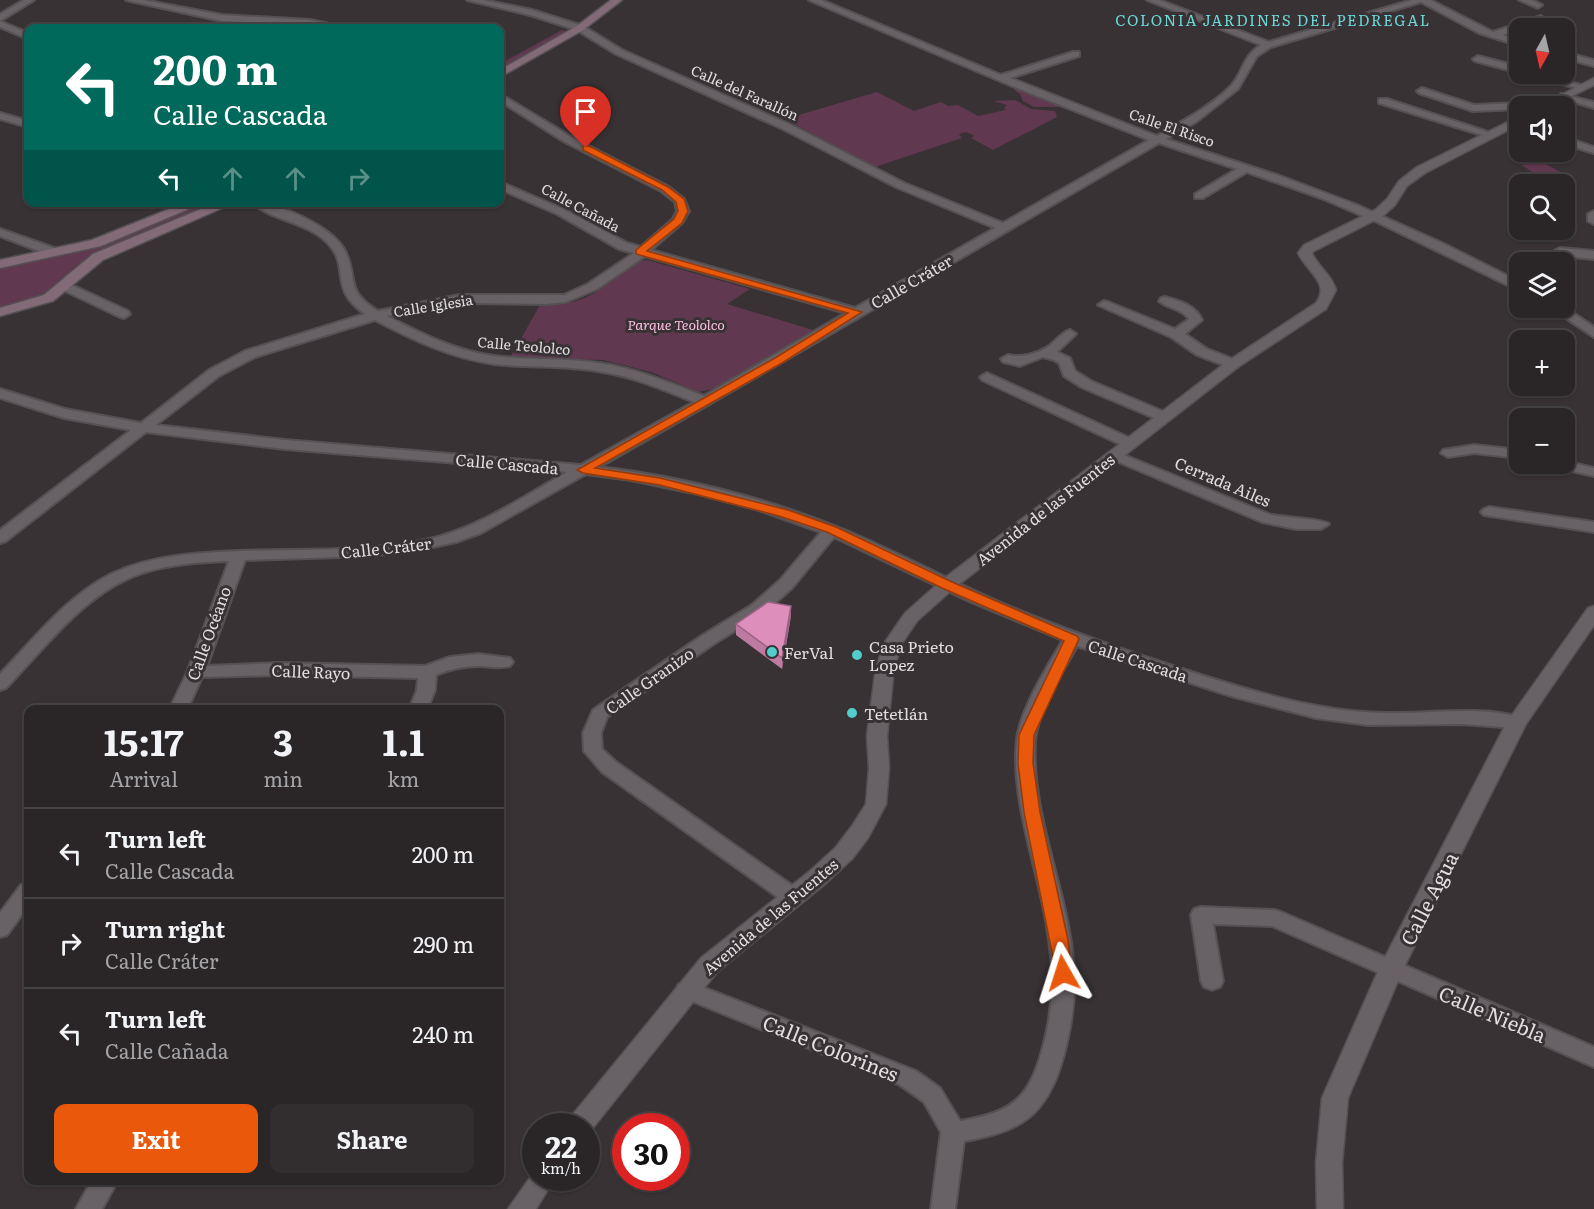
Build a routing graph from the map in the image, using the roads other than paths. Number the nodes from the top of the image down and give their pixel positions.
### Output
1 (11, 0) edge
2 (130, 0) edge
3 (471, 0) edge
4 (617, 0) edge
5 (813, 0) edge
6 (1151, 0) edge
7 (1422, 0) edge
8 (1523, 0) edge
9 (26, 2) edge
10 (1538, 5) dead end
11 (0, 18) edge
12 (570, 20) junction
13 (0, 24) edge
14 (317, 24) edge
15 (580, 28) junction
16 (1509, 29) edge
17 (24, 34) edge
18 (1492, 35) junction
19 (1509, 40) edge
20 (1268, 45) junction
21 (1076, 54) dead end
22 (504, 59) edge
23 (1478, 59) dead end
24 (1575, 59) edge
25 (1594, 63) edge
26 (1509, 67) edge
27 (504, 72) edge
28 (1003, 77) junction
29 (1594, 81) edge
30 (1571, 84) edge
31 (1583, 87) junction
32 (1422, 91) dead end
33 (1564, 96) edge
34 (504, 99) edge
35 (1575, 99) edge
36 (1383, 101) dead end
37 (1594, 105) edge
38 (1509, 106) edge
39 (0, 116) edge
40 (24, 123) edge
41 (1509, 126) edge
42 (1489, 134) junction
43 (1156, 139) junction
44 (1575, 144) edge
45 (1594, 150) edge
46 (1246, 168) junction
47 (504, 187) edge
48 (1199, 196) dead end
49 (187, 207) edge
50 (218, 207) edge
51 (266, 207) edge
52 (1594, 214) edge
53 (1374, 216) junction
54 (1594, 221) edge
55 (1002, 227) junction
56 (0, 232) edge
57 (53, 252) junction
58 (640, 252) junction
59 (1575, 253) edge
60 (1594, 255) edge
61 (0, 264) edge
62 (1509, 279) edge
63 (65, 286) junction
64 (1165, 301) dead end
65 (1104, 305) dead end
66 (0, 312) edge
67 (856, 312) junction
68 (124, 314) dead end
69 (376, 315) junction
70 (1572, 318) edge
71 (1594, 333) edge
72 (1070, 334) dead end
73 (1176, 334) junction
74 (1047, 354) junction
75 (1008, 359) dead end
76 (1233, 364) junction
77 (987, 377) dead end
78 (0, 393) edge
79 (704, 402) junction
80 (1164, 417) junction
81 (141, 427) junction
82 (1129, 443) junction
83 (1448, 453) dead end
84 (1509, 453) edge
85 (1114, 455) junction
86 (1575, 468) edge
87 (583, 470) junction
88 (1594, 472) edge
89 (1489, 513) dead end
90 (1321, 525) dead end
91 (1594, 526) edge
92 (831, 530) junction
93 (0, 538) edge
94 (239, 556) junction
95 (947, 585) junction
96 (1594, 612) edge
97 (1072, 639) junction
98 (504, 662) dead end
99 (195, 672) junction
100 (427, 672) junction
101 (0, 684) edge
102 (180, 705) edge
103 (420, 705) edge
104 (1517, 722) junction
105 (24, 896) edge
106 (793, 897) junction
107 (0, 929) edge
108 (1392, 969) junction
109 (1212, 981) dead end
110 (687, 990) junction
111 (1594, 1057) edge
112 (589, 1113) edge
113 (953, 1132) junction
114 (103, 1185) edge
115 (534, 1191) edge
116 (88, 1209) edge
117 (522, 1209) edge
118 (943, 1209) edge
119 (1330, 1209) edge

1 - 9 street
2 - 14 street
3 - 12 street, Calle del Farallón
4 - 15 main road
5 - 28 street, Calle El Risco
6 - 20 street
7 - 18 street
7 - 20 street, Calle Cráter
8 - 10 street
9 - 11 street
12 - 15 street, Calle del Farallón
12 - 22 main road
13 - 17 street
15 - 27 main road
15 - 55 street, Calle del Farallón
16 - 18 street
18 - 19 street
20 - 43 street, Calle Cráter
21 - 28 street
23 - 26 street
24 - 25 street
28 - 43 street, Calle El Risco
29 - 31 street
30 - 31 street
31 - 33 street
32 - 38 street
34 - 58 street, Calle Iglesia
35 - 37 street
36 - 42 street
39 - 40 street
41 - 42 street, Avenida de las Fuentes
42 - 53 street, Avenida de las Fuentes
43 - 46 street, Calle El Risco
43 - 55 street, Calle Cráter
44 - 45 street
46 - 48 street
46 - 53 street, Calle El Risco
47 - 58 street, Calle Cañada
49 - 57 main road
50 - 63 main road
51 - 69 street, Calle Teololco
52 - 54 street
53 - 62 street, Calle El Risco
53 - 76 street, Avenida de las Fuentes
55 - 67 street, Calle Cráter
56 - 57 street
57 - 61 main road
58 - 67 street, Calle Cañada
58 - 69 street, Calle Iglesia
59 - 60 street
63 - 66 main road
63 - 68 street
64 - 73 street
65 - 73 street
67 - 79 street, Calle Cráter
69 - 79 street, Calle Teololco
69 - 81 street, Calle Iglesia
70 - 71 street
72 - 74 street
73 - 76 street
74 - 75 street
74 - 80 street
76 - 80 street, Avenida de las Fuentes
77 - 82 street
78 - 81 street, Calle Cascada
79 - 87 street, Calle Cráter
80 - 82 street, Avenida de las Fuentes
81 - 87 street, Calle Cascada
81 - 93 street, Calle Iglesia
82 - 85 street, Avenida de las Fuentes
83 - 84 street
85 - 90 street, Cerrada Ailes
85 - 95 street, Avenida de las Fuentes
86 - 88 street
87 - 92 street, Calle Cascada
87 - 94 street, Calle Cráter
89 - 91 street
92 - 95 street, Calle Cascada
92 - 106 street, Calle Granizo
94 - 99 street, Calle Océano
94 - 101 street, Calle Cráter
95 - 97 street, Calle Cascada
95 - 106 street, Avenida de las Fuentes
96 - 104 street, Calle Agua
97 - 104 street, Calle Cascada
97 - 113 street
98 - 100 street, Calle Rayo
99 - 100 street, Calle Rayo
99 - 102 street, Calle Océano
100 - 103 street
104 - 108 street, Calle Agua
105 - 107 street
106 - 110 street, Avenida de las Fuentes
108 - 109 street, Calle Niebla
108 - 111 street, Calle Niebla
108 - 119 street, Calle Agua
110 - 112 street, Avenida de las Fuentes
110 - 113 street, Calle Colorines
113 - 118 street
114 - 116 street
115 - 117 street

